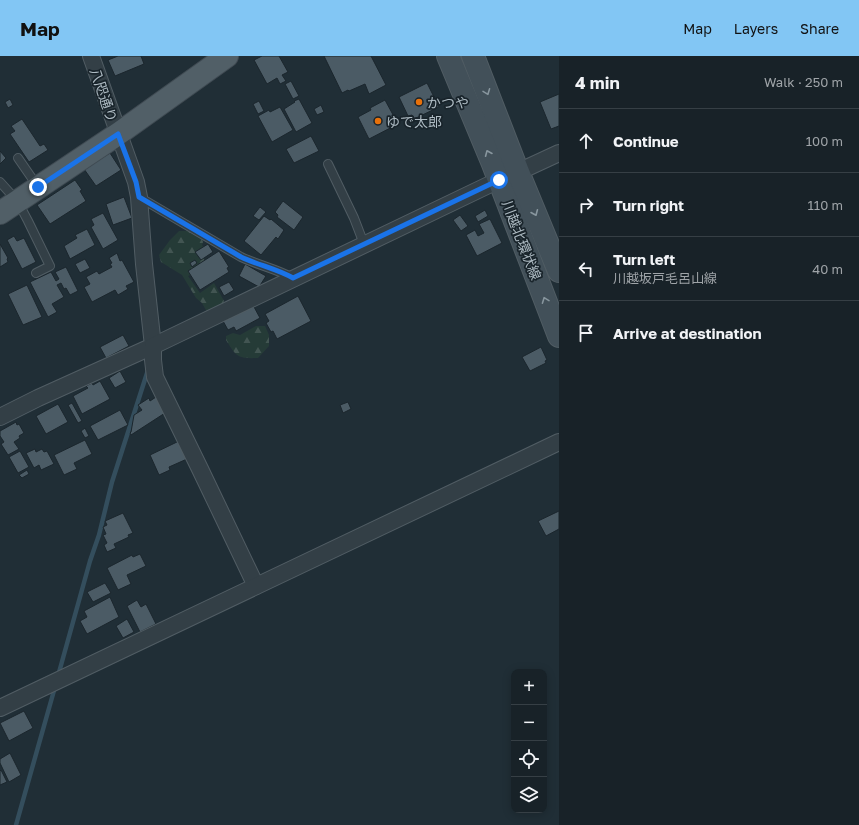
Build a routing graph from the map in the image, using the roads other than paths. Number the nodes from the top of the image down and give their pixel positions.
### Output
1 (91, 56) edge
2 (227, 56) edge
3 (448, 56) edge
4 (473, 56) edge
5 (118, 134) junction
6 (559, 153) edge
7 (18, 158) dead end
8 (328, 164) dead end
9 (508, 176) junction
10 (0, 182) edge
11 (38, 187) junction
12 (139, 197) junction
13 (9, 208) edge
14 (364, 244) junction
15 (559, 271) edge
16 (36, 273) dead end
17 (293, 278) junction
18 (559, 336) edge
19 (153, 346) junction
20 (0, 417) edge
21 (559, 442) edge
22 (256, 586) junction
23 (0, 708) edge

1 - 5 street, 八咫通り
2 - 5 main road
9 -> 3 main road, 川越北環状線
4 -> 9 main road, 川越北環状線
5 - 11 main road
5 - 12 street, 八咫通り
6 - 9 street
7 - 11 lane
8 - 14 lane
9 - 14 street
9 -> 15 main road, 川越北環状線
18 -> 9 main road, 川越北環状線
10 - 13 lane
11 - 13 main road
12 - 17 lane
12 - 19 street, 八咫通り
13 - 16 lane
14 - 17 street
17 - 19 street
19 - 20 street
19 - 22 street, 八咫通り
21 - 22 street
22 - 23 street

